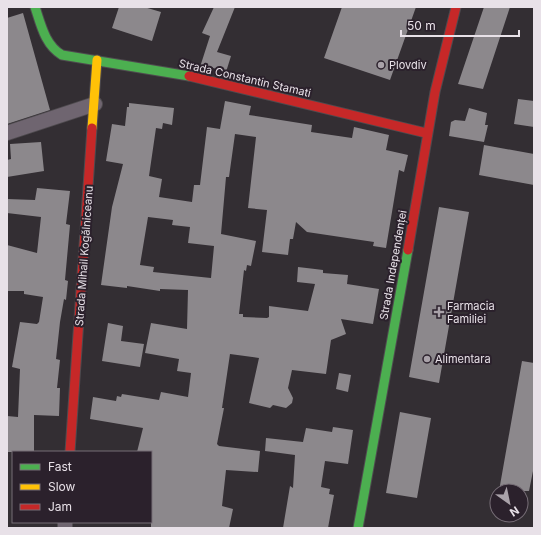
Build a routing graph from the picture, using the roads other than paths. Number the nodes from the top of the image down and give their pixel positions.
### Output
1 (36, 7) edge
2 (456, 7) edge
3 (98, 60) junction
4 (95, 104) junction
5 (7, 133) edge
6 (426, 133) junction
7 (70, 451) edge
8 (358, 528) edge

1 - 3 street, Strada Constantin Stamati
2 - 6 street, Strada Independenței
3 - 4 street, Strada Mihail Kogălniceanu
3 - 6 street, Strada Constantin Stamati
4 - 5 street
4 - 7 street, Strada Mihail Kogălniceanu
6 - 8 street, Strada Independenței

